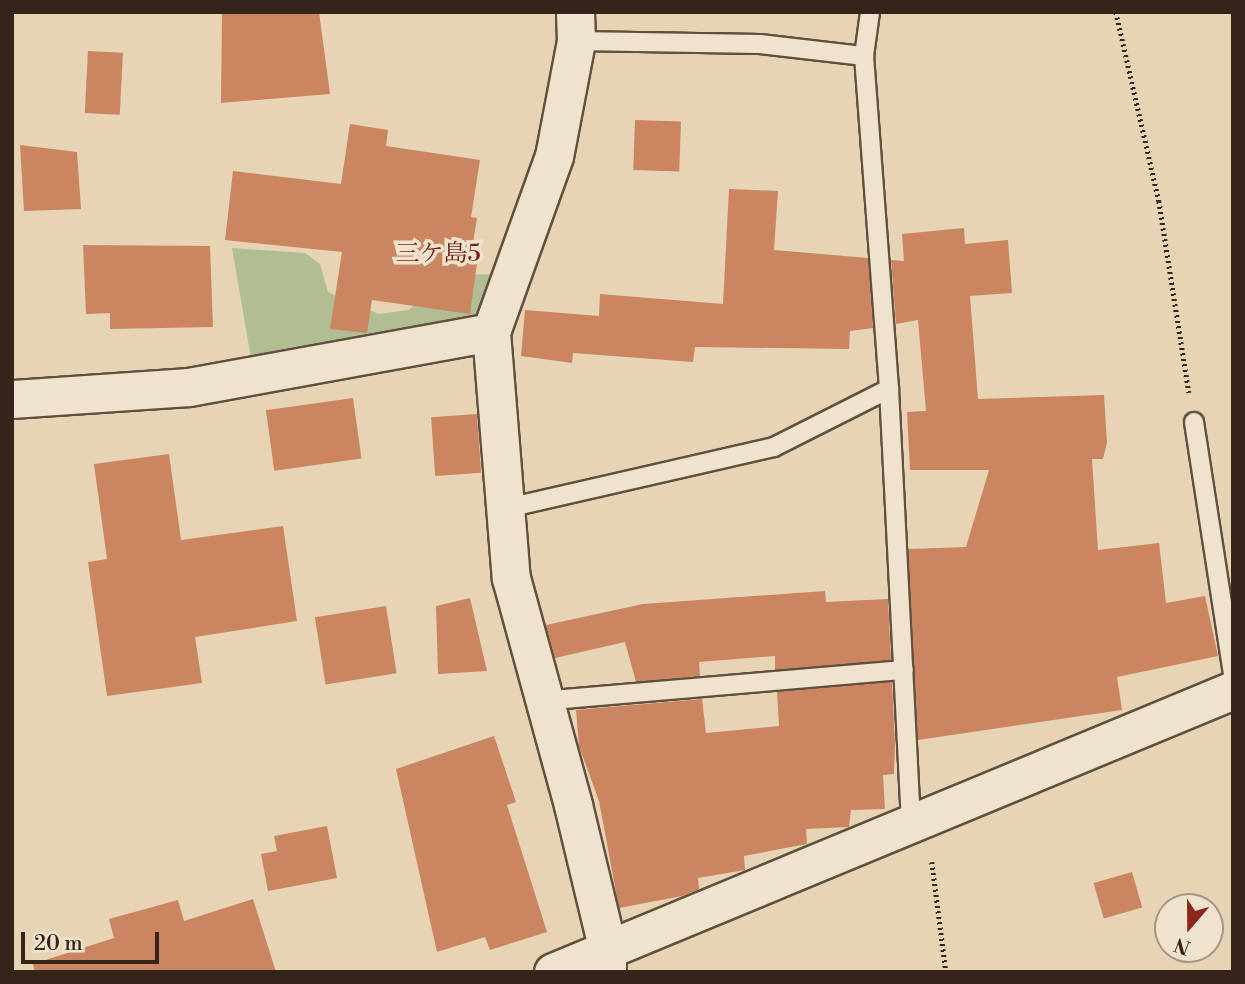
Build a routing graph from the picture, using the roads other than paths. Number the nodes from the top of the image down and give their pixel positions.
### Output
1 (870, 12) edge
2 (576, 27) edge
3 (864, 56) junction
4 (491, 332) junction
5 (889, 389) junction
6 (12, 400) edge
7 (1195, 422) road end
8 (503, 509) junction
9 (904, 670) junction
10 (1233, 676) edge
11 (1233, 690) edge
12 (541, 701) junction
13 (918, 823) junction
14 (607, 959) edge
15 (553, 972) edge

1 - 3 lane
2 - 3 lane
2 - 4 street
3 - 5 lane
4 - 6 street
4 - 8 street
5 - 8 lane
5 - 9 lane
7 - 10 lane
8 - 12 street
9 - 12 lane
9 - 13 lane
11 - 13 street
12 - 14 street
13 - 14 street
14 - 15 street

